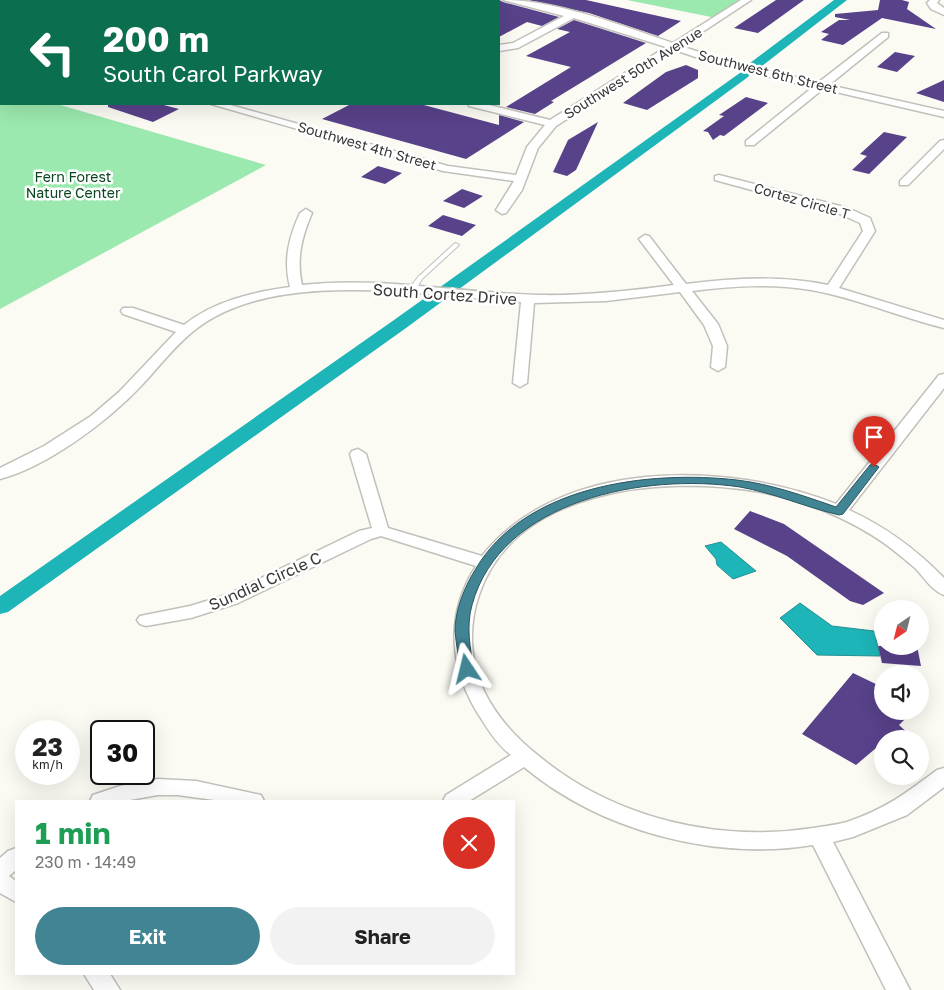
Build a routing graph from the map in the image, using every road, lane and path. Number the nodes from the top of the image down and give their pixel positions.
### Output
1 (507, 0) edge
2 (747, 0) edge
3 (934, 4) edge
4 (944, 12) edge
5 (574, 14) junction
6 (885, 35) dead end
7 (674, 47) junction
8 (502, 48) edge
9 (821, 86) junction
10 (220, 105) edge
11 (477, 105) edge
12 (944, 114) edge
13 (552, 124) junction
14 (750, 143) dead end
15 (944, 143) edge
16 (719, 178) dead end
17 (521, 179) junction
18 (904, 184) dead end
19 (502, 210) dead end
20 (306, 213) dead end
21 (645, 239) dead end
22 (456, 245) dead end
23 (298, 289) junction
24 (683, 289) junction
25 (831, 290) junction
26 (417, 291) junction
27 (528, 299) junction
28 (128, 311) dead end
29 (944, 324) edge
30 (185, 330) junction
31 (718, 367) dead end
32 (944, 378) edge
33 (520, 383) dead end
34 (358, 454) dead end
35 (0, 474) edge
36 (839, 512) junction
37 (380, 531) junction
38 (485, 563) junction
39 (944, 589) edge
40 (146, 620) dead end
41 (524, 757) junction
42 (944, 776) edge
43 (103, 800) edge
44 (250, 800) edge
45 (454, 800) edge
46 (818, 836) junction
47 (15, 859) edge
48 (0, 871) edge
49 (0, 881) edge
50 (15, 892) edge
51 (97, 975) edge
52 (108, 990) edge
53 (898, 990) edge

1 - 5 street, Southwest 6th Street
2 - 7 street, Southwest 50th Avenue
3 - 4 street
5 - 7 street, Southwest 6th Street
5 - 8 street
6 - 9 street
7 - 9 street, Southwest 6th Street
7 - 13 street, Southwest 50th Avenue
9 - 12 street, Southwest 6th Street
9 - 14 street
10 - 17 street, Southwest 4th Street
11 - 13 street
13 - 17 street, Southwest 50th Avenue
15 - 18 street
16 - 25 street, Cortez Circle T
17 - 19 street, Southwest 50th Avenue
20 - 23 street
21 - 24 street
22 - 26 lane
23 - 26 street, South Cortez Drive
23 - 30 street, South Cortez Drive
24 - 25 street, South Cortez Drive
24 - 27 street, South Cortez Drive
24 - 31 street
25 - 29 street, South Cortez Drive
26 - 27 street, South Cortez Drive
27 - 33 street
28 - 30 street
30 - 35 street, South Cortez Drive
32 - 36 street
34 - 37 street
36 - 38 street
36 - 39 street
37 - 38 street
37 - 40 street, Sundial Circle C
38 - 41 street
41 - 45 street
41 - 46 street
42 - 46 street
43 - 44 street
46 - 53 street
47 - 48 street
49 - 50 street
51 - 52 street

